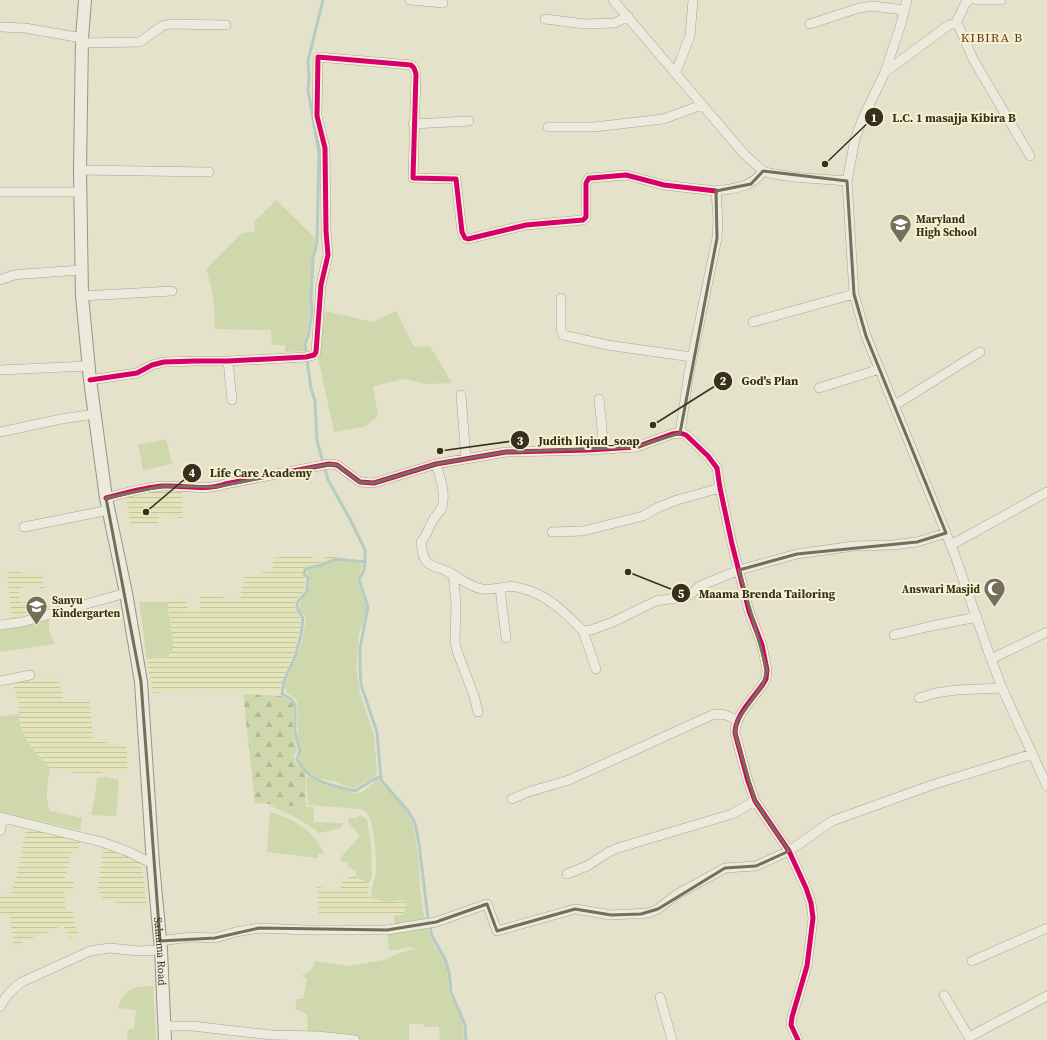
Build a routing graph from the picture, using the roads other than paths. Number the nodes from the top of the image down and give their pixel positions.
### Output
1 (85, 0) edge
2 (410, 0) edge
3 (613, 0) edge
4 (693, 0) edge
5 (907, 0) edge
6 (969, 0) edge
7 (977, 0) edge
8 (1000, 0) edge
9 (443, 3) dead end
10 (904, 10) junction
11 (628, 16) junction
12 (545, 19) dead end
13 (956, 23) junction
14 (226, 24) dead end
15 (810, 24) dead end
16 (0, 27) edge
17 (82, 40) junction
18 (676, 72) junction
19 (885, 72) junction
20 (702, 105) junction
21 (469, 121) dead end
22 (414, 124) junction
23 (548, 127) dead end
24 (1030, 156) dead end
25 (80, 170) junction
26 (763, 171) junction
27 (210, 172) dead end
28 (847, 180) junction
29 (716, 191) junction
30 (0, 192) edge
31 (80, 192) junction
32 (81, 270) junction
33 (0, 280) edge
34 (172, 291) dead end
35 (854, 294) junction
36 (82, 296) junction
37 (561, 298) dead end
38 (753, 322) dead end
39 (980, 352) dead end
40 (692, 357) junction
41 (228, 361) junction
42 (88, 366) junction
43 (880, 369) junction
44 (0, 370) edge
45 (90, 380) junction
46 (819, 388) dead end
47 (461, 395) dead end
48 (599, 399) dead end
49 (232, 400) dead end
50 (895, 405) junction
51 (94, 414) junction
52 (0, 432) edge
53 (680, 432) junction
54 (604, 449) junction
55 (466, 459) junction
56 (436, 464) junction
57 (720, 488) junction
58 (1047, 492) edge
59 (108, 504) junction
60 (24, 527) dead end
61 (552, 532) dead end
62 (946, 533) junction
63 (951, 545) junction
64 (739, 570) junction
65 (453, 574) junction
66 (500, 588) junction
67 (126, 593) junction
68 (977, 618) junction
69 (0, 625) edge
70 (583, 631) junction
71 (1047, 632) edge
72 (894, 635) dead end
73 (506, 638) dead end
74 (991, 660) junction
75 (596, 668) dead end
76 (30, 675) dead end
77 (0, 681) edge
78 (1002, 688) junction
79 (919, 698) dead end
80 (478, 712) dead end
81 (737, 721) junction
82 (1032, 754) junction
83 (1047, 786) edge
84 (512, 799) dead end
85 (755, 801) junction
86 (2, 818) edge
87 (0, 830) edge
88 (789, 851) junction
89 (154, 864) junction
90 (567, 874) dead end
91 (1047, 928) edge
92 (161, 946) junction
93 (972, 961) dead end
94 (944, 995) dead end
95 (1047, 996) edge
96 (660, 997) dead end
97 (0, 1007) edge
98 (165, 1026) junction
99 (165, 1040) edge
100 (355, 1040) edge
101 (672, 1040) edge
102 (798, 1040) edge

1 - 17 main road, Salaama Road
2 - 9 street
3 - 11 street
4 - 18 street
5 - 10 street
6 - 13 street
7 - 8 street
10 - 15 street
10 - 19 street
11 - 12 street
11 - 18 street
13 - 19 street
13 - 24 street
14 - 17 street
16 - 17 street
17 - 25 main road, Salaama Road
18 - 20 street
19 - 28 street
20 - 23 street
20 - 26 street
21 - 22 street
22 - 29 street
22 - 41 street
25 - 27 street
25 - 31 main road, Salaama Road
26 - 28 street
26 - 29 street
28 - 35 street
29 - 40 street
30 - 31 street
31 - 32 main road, Salaama Road
32 - 33 street
32 - 36 main road, Salaama Road
34 - 36 street
35 - 38 street
35 - 43 street
36 - 42 main road, Salaama Road
37 - 40 street
39 - 50 street
40 - 53 street
41 - 45 street
41 - 49 street
42 - 44 street
42 - 45 main road, Salaama Road
43 - 46 street
43 - 50 street
45 - 51 main road, Salaama Road
47 - 55 street
48 - 54 street
50 - 62 street
51 - 52 street
51 - 59 main road, Salaama Road
53 - 54 street
53 - 57 street
54 - 55 street
55 - 56 street
56 - 59 street
56 - 65 street
57 - 61 street
57 - 64 street
58 - 63 street
59 - 60 street
59 - 67 main road, Salaama Road
62 - 63 street
62 - 64 street
63 - 68 street
64 - 70 street
64 - 81 street
65 - 66 street
65 - 80 street
66 - 70 street
66 - 73 street
67 - 69 street
67 - 89 main road, Salaama Road
68 - 72 street
68 - 74 street
70 - 75 street
71 - 74 street
74 - 78 street
76 - 77 street
78 - 79 street
78 - 82 street
81 - 84 street
81 - 85 street
82 - 83 street
82 - 88 street
85 - 88 street
85 - 90 street
86 - 87 street
86 - 89 street
88 - 92 street
88 - 102 street
89 - 92 main road, Salaama Road
91 - 93 street
92 - 97 street
92 - 98 main road, Salaama Road
94 - 95 street
96 - 101 street
98 - 99 main road, Salaama Road
98 - 100 street

